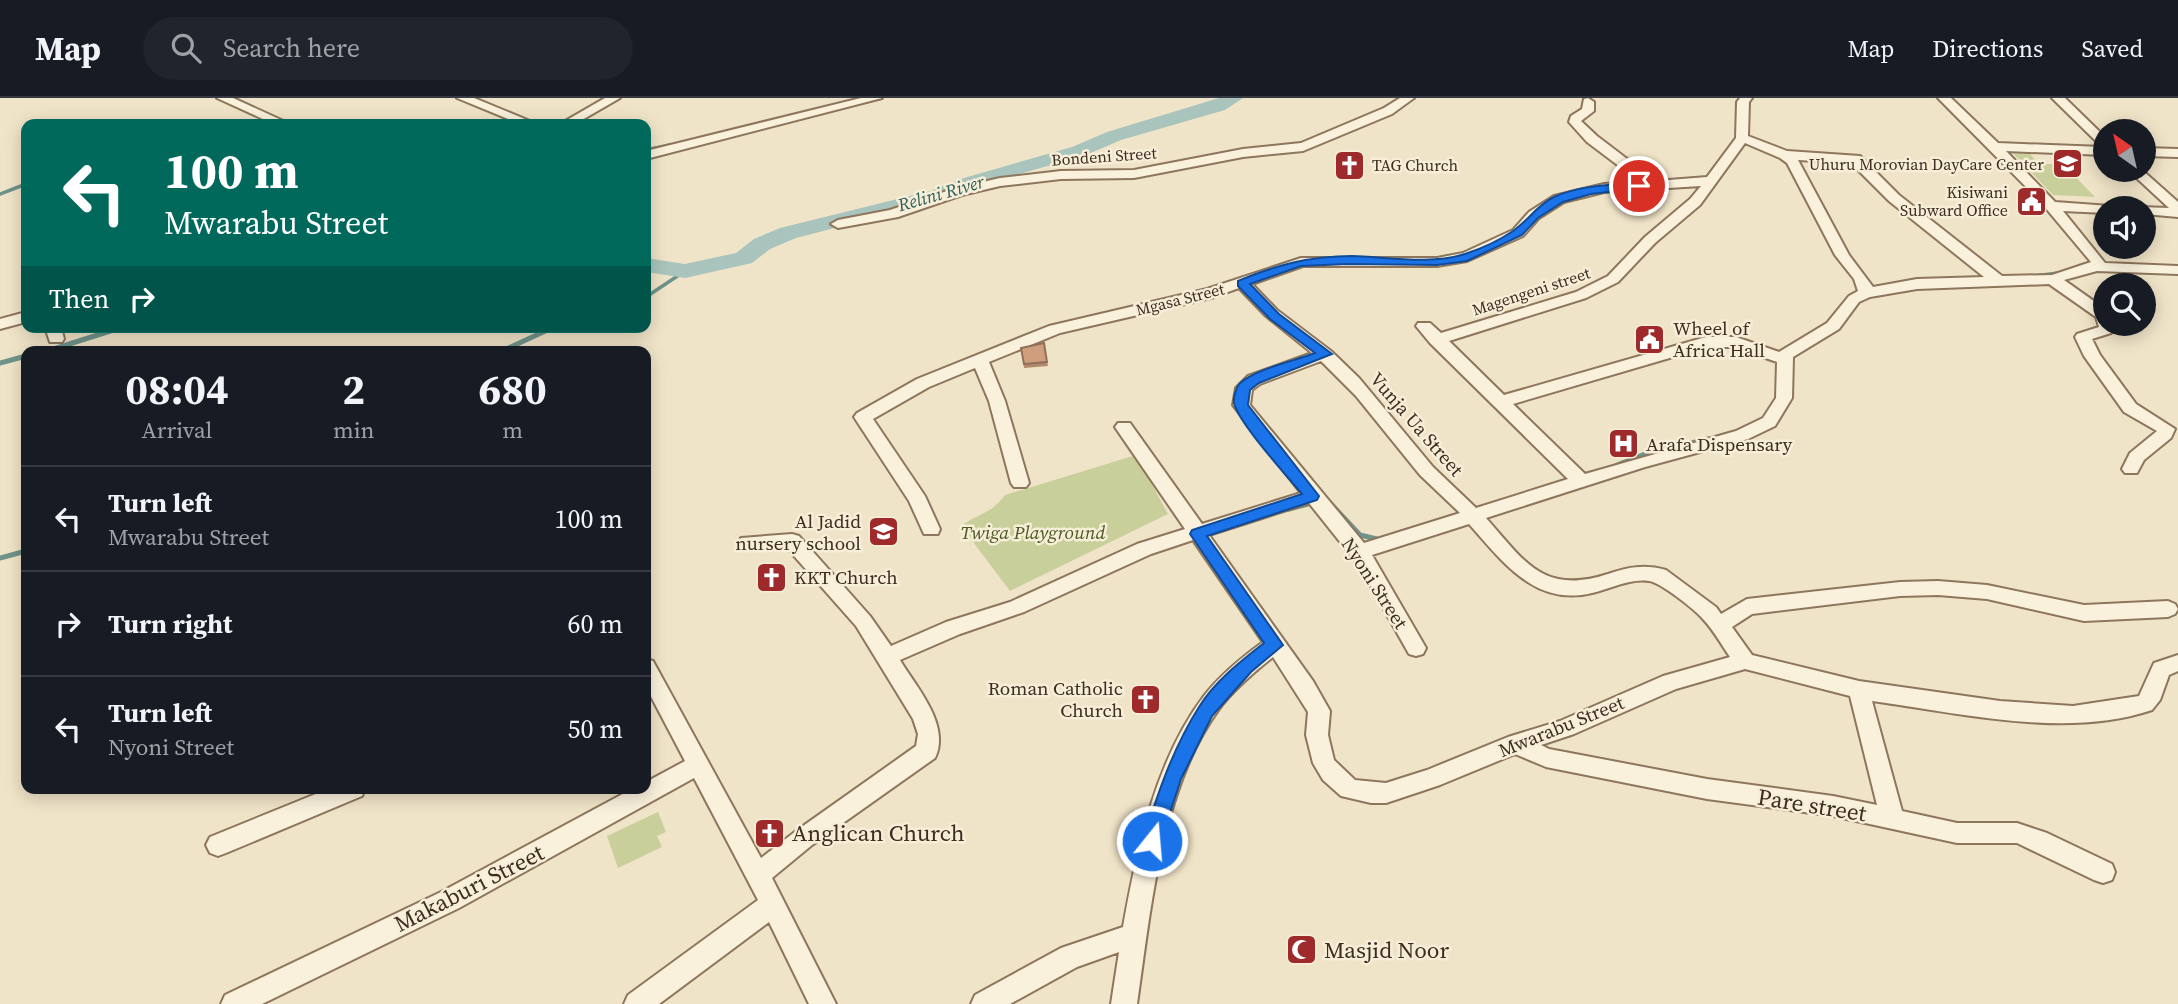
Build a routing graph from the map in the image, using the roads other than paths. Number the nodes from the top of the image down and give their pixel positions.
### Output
1 (223, 98) edge
2 (463, 98) edge
3 (614, 98) edge
4 (876, 98) edge
5 (1408, 98) edge
6 (1745, 98) edge
7 (1944, 98) edge
8 (2058, 98) edge
9 (1588, 102) dead end
10 (272, 119) edge
11 (518, 119) edge
12 (575, 119) edge
13 (2093, 132) edge
14 (1742, 138) junction
15 (1993, 147) junction
16 (2093, 151) edge
17 (2156, 152) edge
18 (2178, 153) edge
19 (651, 154) edge
20 (1785, 155) junction
21 (1711, 181) junction
22 (2147, 182) edge
23 (1653, 185) junction
24 (2051, 206) junction
25 (2093, 208) edge
26 (2156, 211) edge
27 (2178, 211) edge
28 (838, 223) dead end
29 (2097, 267) junction
30 (2178, 270) edge
31 (1996, 279) junction
32 (2052, 279) junction
33 (1242, 283) junction
34 (1866, 293) junction
35 (2093, 308) edge
36 (21, 318) edge
37 (0, 324) edge
38 (1424, 327) dead end
39 (2093, 334) edge
40 (1436, 340) junction
41 (1325, 354) junction
42 (1784, 359) junction
43 (980, 361) junction
44 (1500, 402) junction
45 (1124, 427) dead end
46 (2131, 469) dead end
47 (1582, 482) junction
48 (1020, 483) dead end
49 (1312, 496) junction
50 (1474, 517) junction
51 (931, 529) dead end
52 (1197, 534) junction
53 (748, 543) dead end
54 (1359, 552) junction
55 (2168, 609) dead end
56 (1720, 625) junction
57 (1274, 645) junction
58 (1416, 648) dead end
59 (887, 657) junction
60 (1745, 660) junction
61 (2178, 663) edge
62 (651, 676) edge
63 (1859, 690) junction
64 (1516, 744) junction
65 (699, 764) junction
66 (651, 790) edge
67 (342, 794) edge
68 (644, 794) edge
69 (1892, 819) junction
70 (218, 845) dead end
71 (2103, 872) dead end
72 (757, 876) junction
73 (773, 904) junction
74 (1135, 935) junction
75 (234, 1004) edge
76 (637, 1004) edge
77 (823, 1004) edge
78 (984, 1004) edge
79 (1124, 1004) edge

1 - 10 street
2 - 11 street
3 - 12 street
4 - 19 street
5 - 28 street, Bondeni Street
6 - 14 street
7 - 15 street
8 - 13 street
9 - 23 street
14 - 20 street
14 - 21 street, Magengeni street
15 - 16 street
15 - 24 street
17 - 18 street
20 - 31 street
20 - 34 street
21 - 23 street, Mgasa Street
21 - 40 street, Magengeni street
22 - 27 street
23 - 33 street, Mgasa Street
24 - 25 street
24 - 29 street
26 - 27 street
29 - 30 street
29 - 32 street
31 - 32 street
31 - 34 street
32 - 35 street
33 - 41 street, Vunja Ua Street
33 - 43 street, Mgasa Street
34 - 42 street
36 - 37 street
38 - 40 street
39 - 46 street
40 - 44 street
41 - 49 street, Nyoni Street
41 - 50 street, Vunja Ua Street
42 - 44 street
42 - 47 street
43 - 48 street
43 - 51 street, Mgasa Street
44 - 47 street
45 - 52 street, Mwarabu Street
47 - 50 street
49 - 52 street
49 - 54 street, Nyoni Street
50 - 54 street
50 - 56 street, Vunja Ua Street
52 - 57 street, Mwarabu Street
52 - 59 street
53 - 59 street
54 - 58 street, Nyoni Street
55 - 56 street
56 - 60 street
57 - 64 street, Mwarabu Street
57 - 74 street
59 - 72 street
60 - 63 street
60 - 64 street, Mwarabu Street
61 - 63 street
62 - 65 street
63 - 69 street
64 - 69 street, Pare street
65 - 66 street, Makaburi Street
65 - 72 street
67 - 70 street
68 - 75 street, Makaburi Street
69 - 71 street, Pare street
72 - 73 street
73 - 76 street
73 - 77 street
74 - 78 street
74 - 79 street

